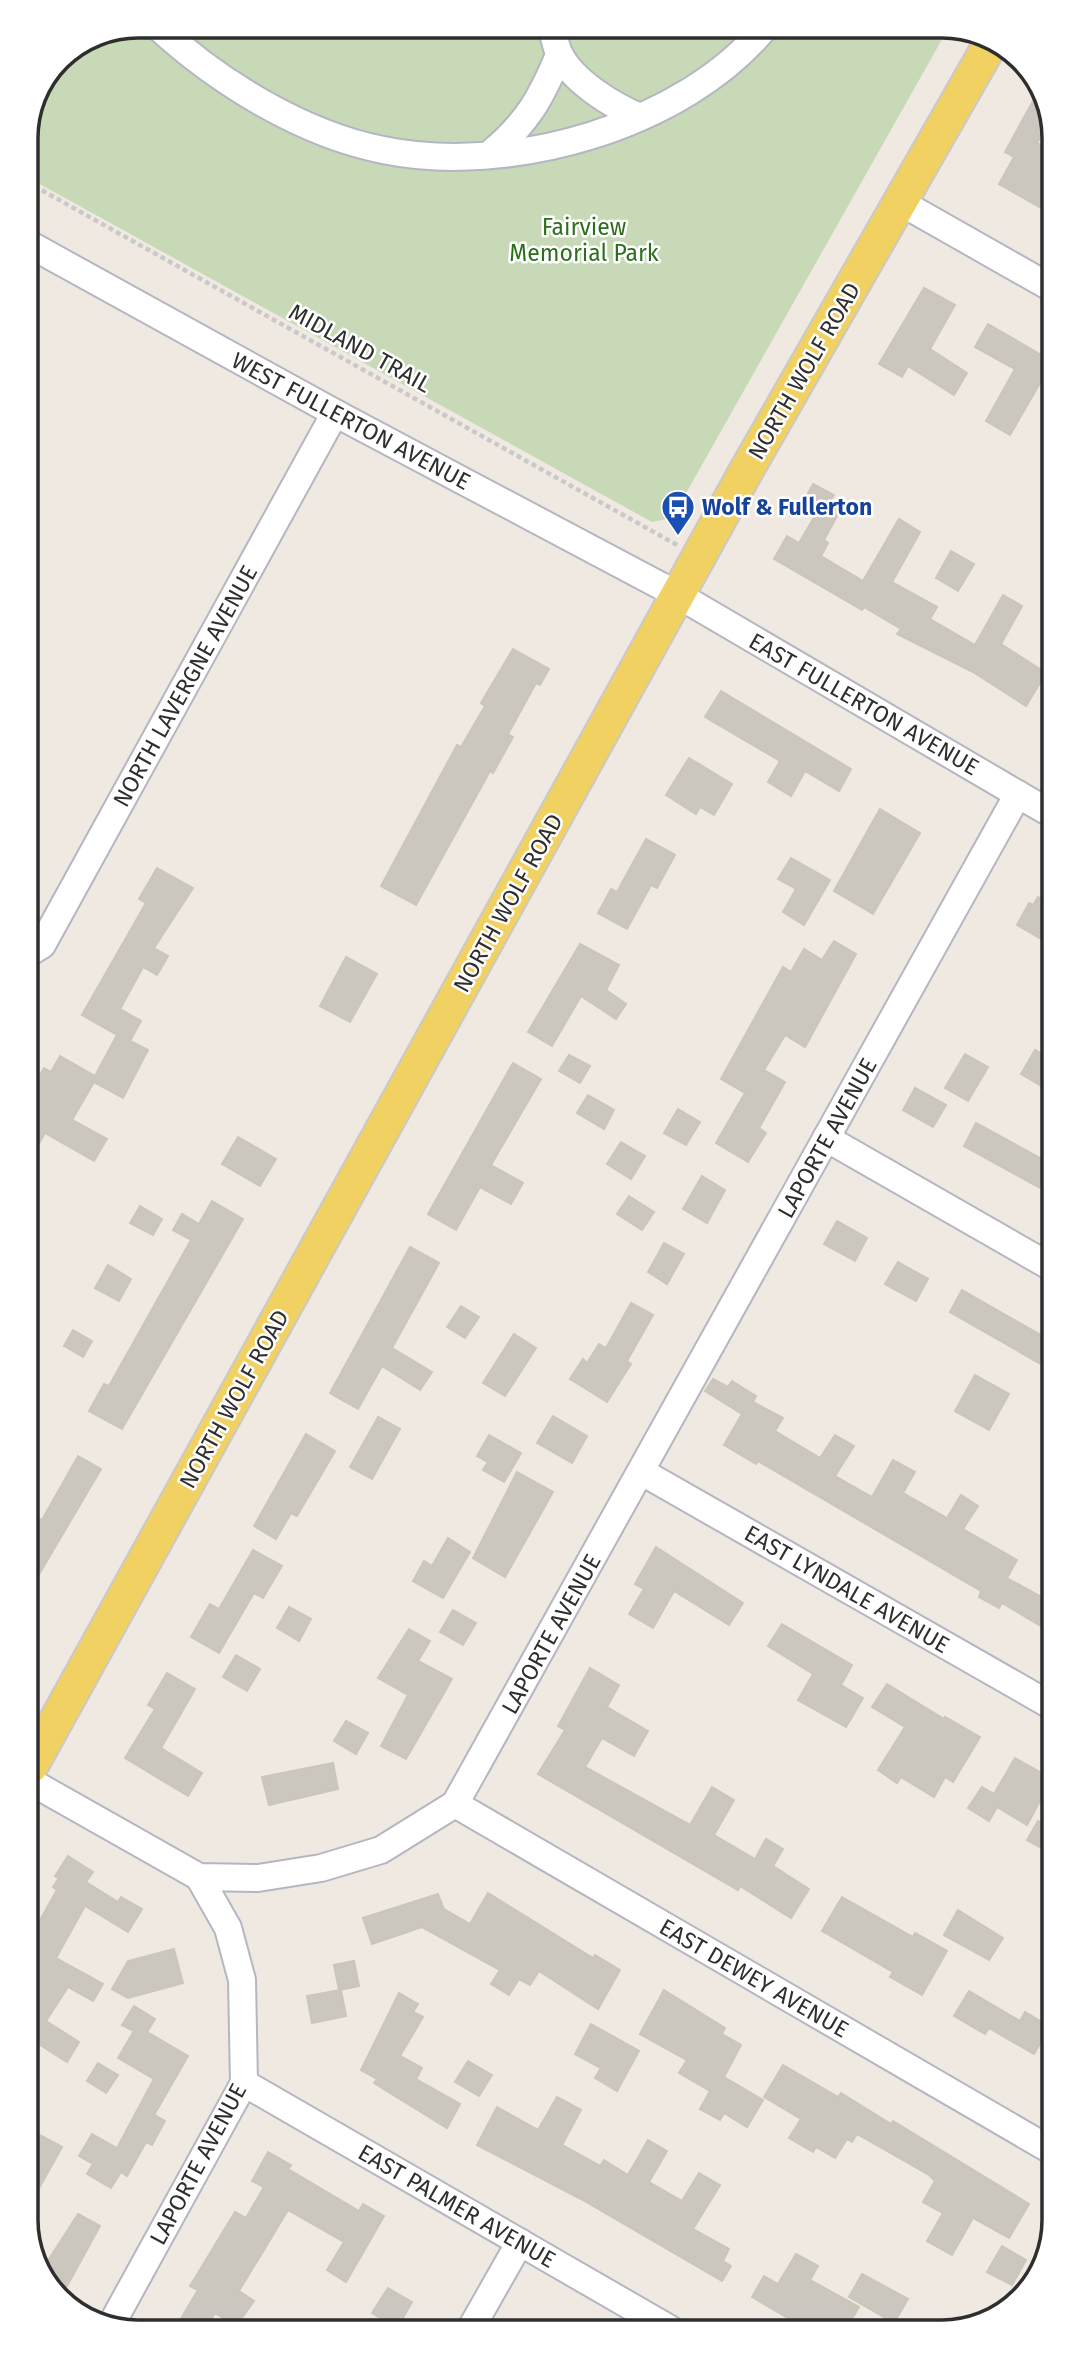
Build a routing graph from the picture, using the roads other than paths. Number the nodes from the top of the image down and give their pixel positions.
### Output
1 (172, 38) edge
2 (554, 39) edge
3 (757, 39) edge
4 (987, 50) edge
5 (559, 55) junction
6 (640, 117) junction
7 (491, 153) junction
8 (900, 202) junction
9 (39, 250) edge
10 (1042, 283) edge
11 (335, 413) junction
12 (678, 595) junction
13 (1018, 794) junction
14 (1042, 808) edge
15 (39, 946) edge
16 (826, 1138) junction
17 (1042, 1262) edge
18 (642, 1472) junction
19 (1042, 1700) edge
20 (39, 1752) edge
21 (39, 1787) edge
22 (455, 1804) junction
23 (199, 1877) junction
24 (244, 2084) junction
25 (1042, 2145) edge
26 (520, 2242) junction
27 (115, 2318) edge
28 (476, 2320) edge
29 (654, 2320) edge

1 - 7 street
2 - 5 street
3 - 6 street
4 - 8 main road, NORTH WOLF ROAD
5 - 6 street
5 - 7 street
6 - 7 street
8 - 10 street
8 - 12 main road, NORTH WOLF ROAD
9 - 11 street, WEST FULLERTON AVENUE
11 - 12 street, WEST FULLERTON AVENUE
11 - 15 street, NORTH LAVERGNE AVENUE
12 - 13 street, EAST FULLERTON AVENUE
12 - 20 main road, NORTH WOLF ROAD
13 - 14 street, EAST FULLERTON AVENUE
13 - 16 street, LAPORTE AVENUE
16 - 17 street
16 - 18 street, LAPORTE AVENUE
18 - 19 street, EAST LYNDALE AVENUE
18 - 22 street, LAPORTE AVENUE
21 - 23 street
22 - 23 street, LAPORTE AVENUE
22 - 25 street, EAST DEWEY AVENUE
23 - 24 street, LAPORTE AVENUE
24 - 26 street, EAST PALMER AVENUE
24 - 27 street, LAPORTE AVENUE
26 - 28 street
26 - 29 street, EAST PALMER AVENUE

